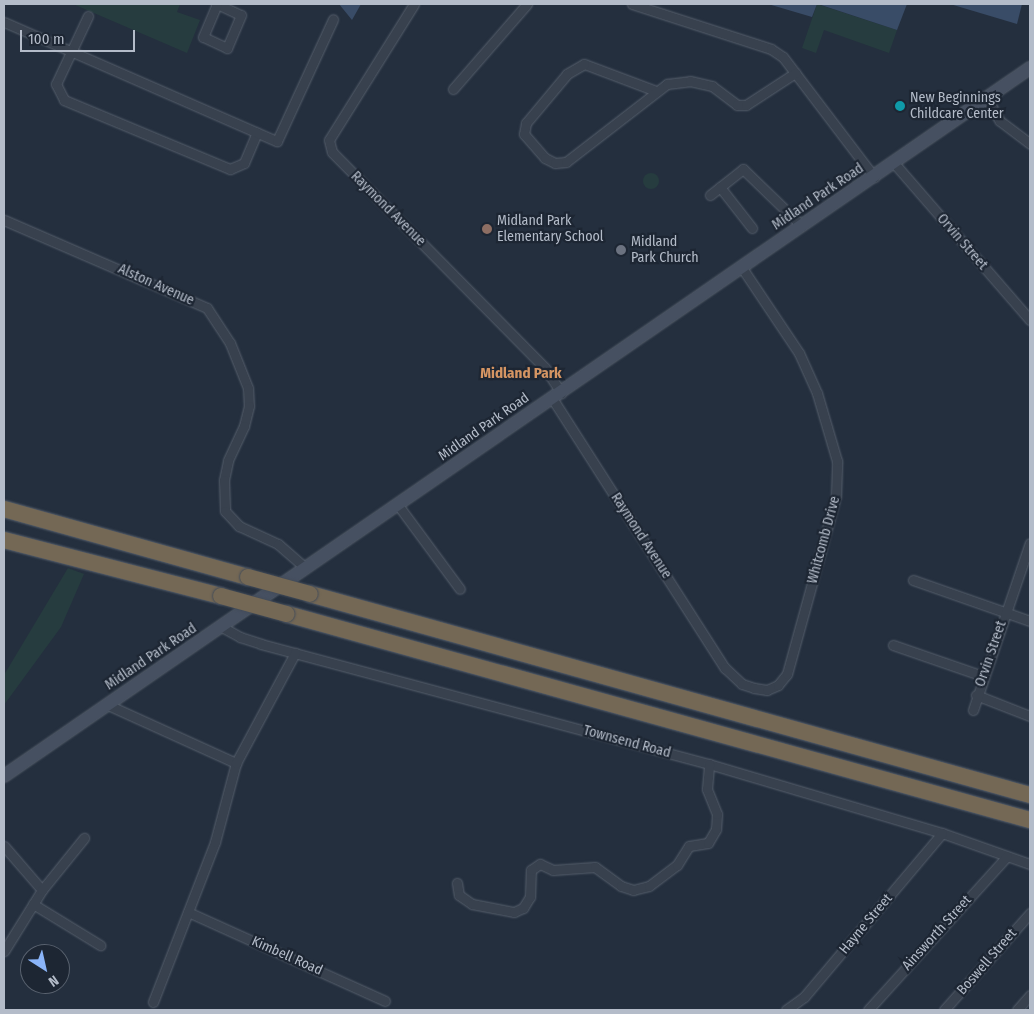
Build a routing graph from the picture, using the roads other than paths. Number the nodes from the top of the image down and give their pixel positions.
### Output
1 (216, 4) edge
2 (414, 4) edge
3 (527, 4) edge
4 (632, 4) edge
5 (88, 16) dead end
6 (333, 19) dead end
7 (4, 22) edge
8 (71, 52) junction
9 (1030, 68) edge
10 (795, 73) junction
11 (453, 89) dead end
12 (656, 90) junction
13 (987, 98) junction
14 (258, 133) junction
15 (1030, 144) edge
16 (894, 163) junction
17 (874, 177) junction
18 (720, 188) junction
19 (710, 195) dead end
20 (4, 220) edge
21 (802, 226) junction
22 (752, 228) dead end
23 (742, 268) junction
24 (1030, 320) edge
25 (557, 396) junction
26 (398, 505) junction
27 (4, 509) edge
28 (4, 540) edge
29 (1030, 542) edge
30 (306, 568) junction
31 (912, 580) dead end
32 (460, 589) dead end
33 (1005, 612) junction
34 (1030, 621) edge
35 (222, 627) junction
36 (893, 645) dead end
37 (713, 648) joint
38 (295, 653) junction
39 (983, 676) junction
40 (976, 695) junction
41 (108, 704) junction
42 (973, 710) dead end
43 (1030, 716) edge
44 (236, 763) junction
45 (709, 764) junction
46 (4, 776) edge
47 (1030, 795) edge
48 (1030, 820) edge
49 (942, 833) junction
50 (84, 838) dead end
51 (4, 846) edge
52 (1007, 856) junction
53 (1030, 864) edge
54 (457, 883) dead end
55 (42, 890) junction
56 (33, 904) junction
57 (188, 912) junction
58 (1030, 913) edge
59 (100, 945) dead end
60 (4, 951) edge
61 (1030, 995) edge
62 (385, 1000) dead end
63 (153, 1002) dead end
64 (786, 1010) edge
65 (868, 1010) edge
66 (944, 1010) edge
67 (1017, 1010) edge

1 - 1 street
2 - 25 street, Raymond Avenue
3 - 11 street
4 - 10 street
5 - 8 street
6 - 14 street
7 - 8 street
8 - 14 street
8 - 14 street
9 - 13 street, Midland Park Road
10 - 12 street
10 - 17 street
12 - 12 street
13 - 15 street
13 - 16 street, Midland Park Road
16 - 17 street, Midland Park Road
16 - 24 street, Orvin Street
17 - 21 street, Midland Park Road
18 - 19 street
18 - 21 street
18 - 22 street
20 - 30 street, Alston Avenue
21 - 23 street, Midland Park Road
23 - 25 street, Midland Park Road
23 - 37 street, Whitcomb Drive
25 - 26 street, Midland Park Road
25 - 37 street, Raymond Avenue
26 - 30 street, Midland Park Road
26 - 32 street
27 - 47 highway, bridge
28 - 48 highway, bridge
29 - 33 street, Orvin Street
30 - 35 street, Midland Park Road
31 - 33 street
33 - 34 street
33 - 39 street, Orvin Street
35 - 38 street, Townsend Road
35 - 41 street, Midland Park Road
36 - 39 street
38 - 44 street
38 - 45 street, Townsend Road
39 - 40 street, Orvin Street
40 - 42 street, Orvin Street
40 - 43 street
41 - 44 street
41 - 46 street, Midland Park Road
44 - 57 street
45 - 49 street, Townsend Road
45 - 54 street
49 - 52 street, Townsend Road
49 - 64 street, Hayne Street
50 - 55 street
51 - 55 street
52 - 53 street, Townsend Road
52 - 65 street, Ainsworth Street
55 - 56 street
56 - 59 street
56 - 60 street
57 - 62 street, Kimbell Road
57 - 63 street
58 - 66 street, Boswell Street
61 - 67 street

